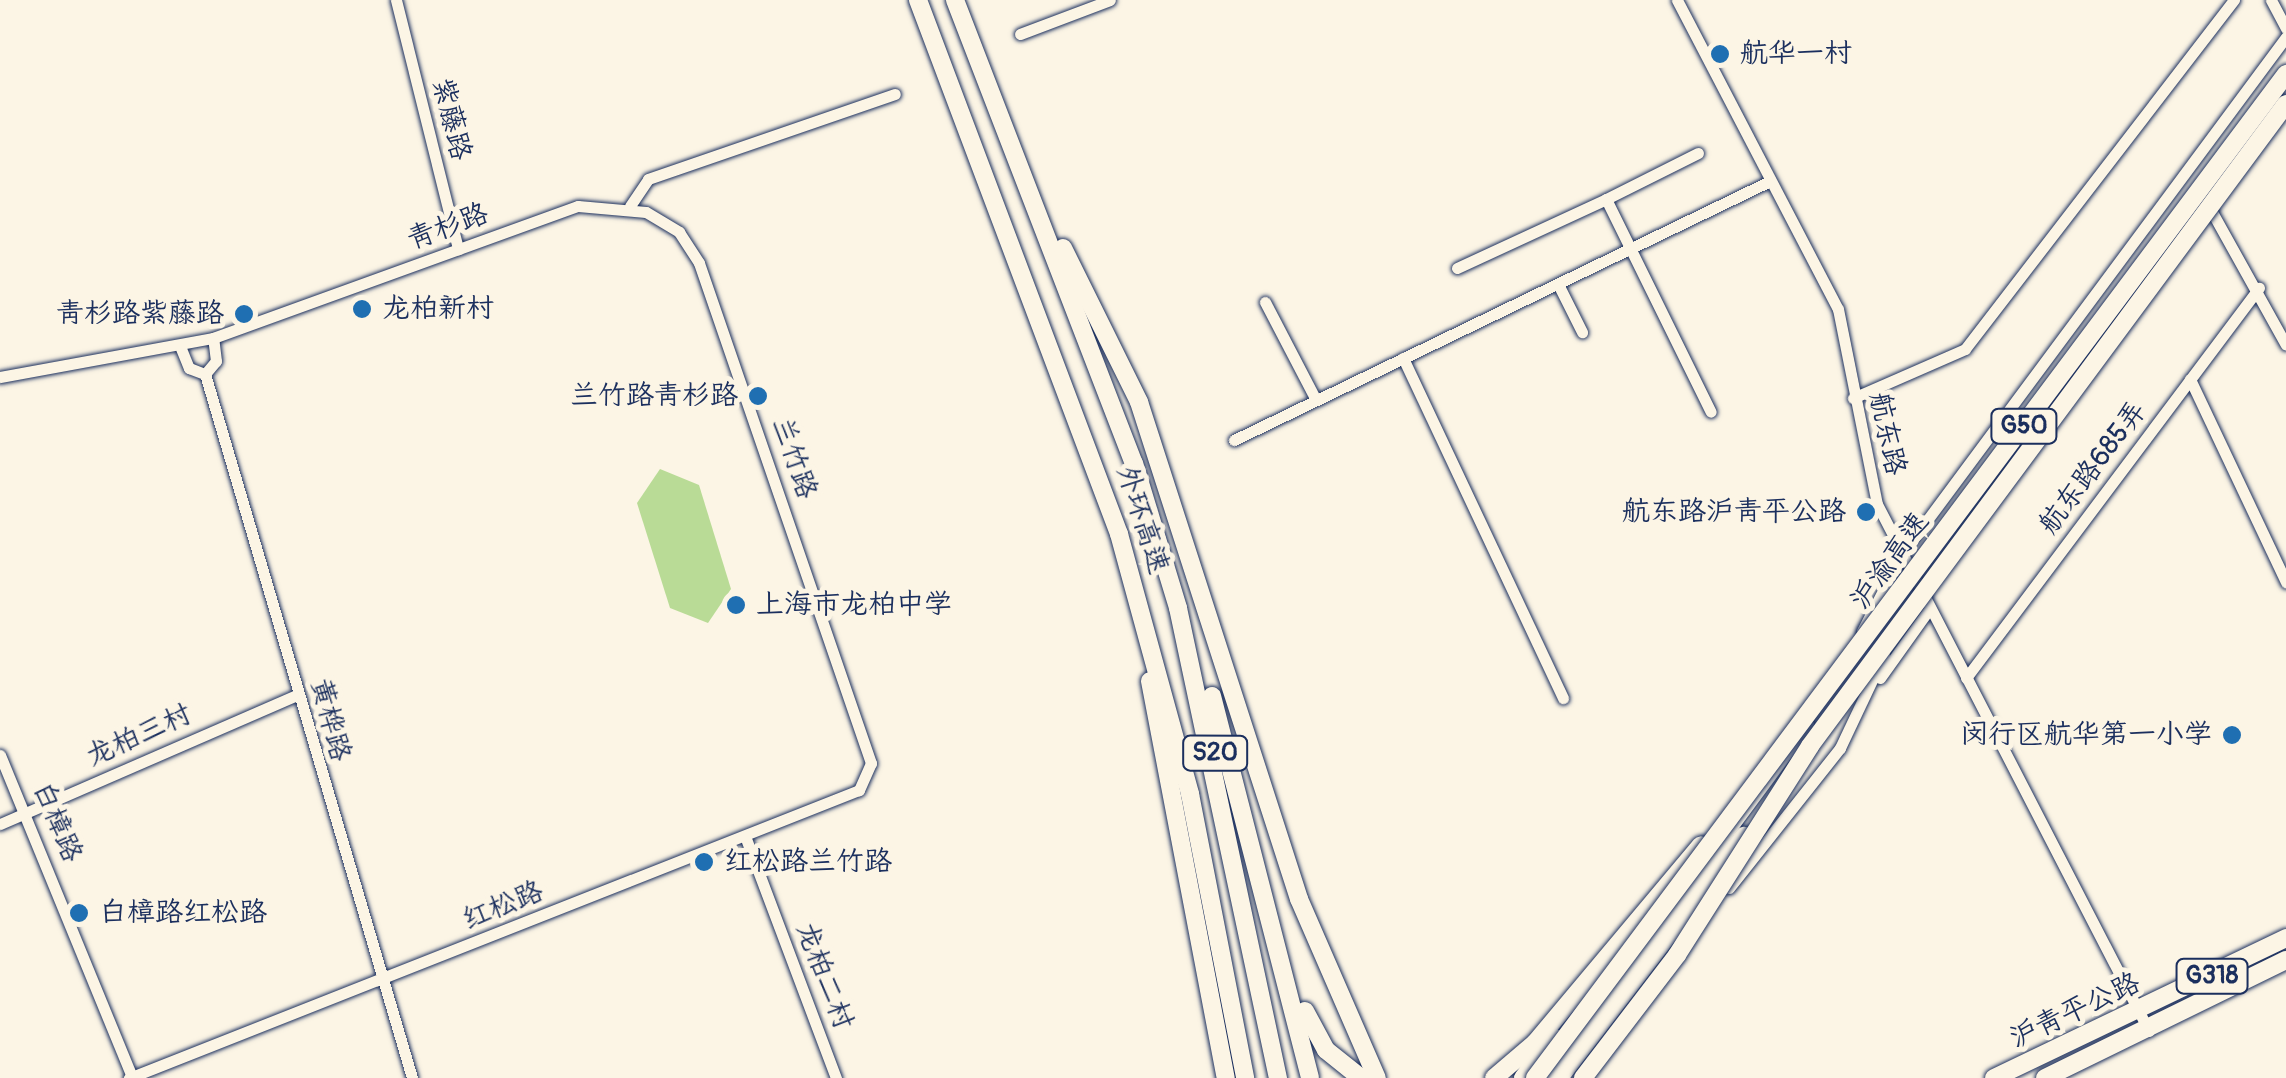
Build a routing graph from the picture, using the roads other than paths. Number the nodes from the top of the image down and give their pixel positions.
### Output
1 (396, 0) edge
2 (918, 0) edge
3 (955, 0) edge
4 (1110, 0) edge
5 (1677, 0) edge
6 (2234, 0) edge
7 (2271, 0) edge
8 (2286, 28) edge
9 (1020, 34) dead end
10 (2286, 37) edge
11 (2286, 74) edge
12 (2286, 90) edge
13 (895, 94) dead end
14 (2286, 104) edge
15 (1698, 153) dead end
16 (1770, 182) junction
17 (1032, 191) junction
18 (1606, 199) junction
19 (2204, 200) junction
20 (630, 206) junction
21 (1630, 248) junction
22 (458, 249) junction
23 (1456, 268) dead end
24 (1558, 284) junction
25 (2259, 288) junction
26 (1265, 302) dead end
27 (1582, 332) dead end
28 (213, 338) junction
29 (180, 346) junction
30 (2286, 346) edge
31 (1403, 358) junction
32 (205, 374) junction
33 (0, 377) edge
34 (2190, 380) junction
35 (1853, 398) junction
36 (1316, 400) junction
37 (1711, 412) dead end
38 (1234, 440) dead end
39 (1134, 463) junction
40 (1119, 534) junction
41 (1902, 554) junction
42 (2286, 582) edge
43 (1921, 590) junction
44 (1930, 608) junction
45 (1966, 678) junction
46 (1869, 693) junction
47 (297, 694) junction
48 (1563, 698) dead end
49 (1810, 746) junction
50 (0, 755) edge
51 (870, 758) joint
52 (1763, 779) junction
53 (27, 812) junction
54 (0, 824) edge
55 (745, 836) junction
56 (1679, 903) junction
57 (1274, 914) junction
58 (2286, 938) edge
59 (2286, 960) edge
60 (383, 982) junction
61 (2138, 1014) junction
62 (2150, 1033) junction
63 (131, 1077) edge
64 (412, 1078) edge
65 (836, 1078) edge
66 (1224, 1078) edge
67 (1245, 1078) edge
68 (1278, 1078) edge
69 (1310, 1078) edge
70 (1360, 1078) edge
71 (1377, 1078) edge
72 (1494, 1078) edge
73 (1523, 1078) edge
74 (1536, 1078) edge
75 (1546, 1078) edge
76 (1559, 1078) edge
77 (1580, 1078) edge
78 (1994, 1078) edge
79 (2045, 1078) edge

1 - 22 street, 紫藤路
2 - 40 highway, 外环高速 / S20
3 - 17 highway, 外环高速 / S20
4 - 9 street
5 - 16 street, 航东路
6 - 35 street
7 - 8 street
10 - 41 street
11 - 52 highway, 沪渝高速 / G50, bridge
12 - 19 street
13 - 20 street
14 - 49 highway, 沪渝高速 / G50, bridge
15 - 18 street
16 - 21 street
16 - 35 street, 航东路
17 - 39 highway, 外环高速 / S20
17 - 71 highway
18 - 21 street
18 - 23 street
19 - 25 street
19 - 43 street
20 - 22 street, 青杉路
20 - 51 street, 兰竹路
21 - 24 street
21 - 37 street
22 - 28 street, 青杉路
24 - 27 street
24 - 31 street
25 - 30 street
25 - 34 street, 航东路685弄
26 - 36 street
28 - 29 street, 青杉路
28 - 32 street, 黄桦路
29 - 32 street, 黄桦路
29 - 33 street, 青杉路
31 - 36 street
31 - 48 street
32 - 47 street, 黄桦路
34 - 42 street
34 - 45 street, 航东路685弄
35 - 41 street, 航东路
36 - 38 street
39 - 57 highway
39 - 68 highway, 外环高速 / S20
40 - 66 highway
40 - 67 highway, 外环高速 / S20
41 - 43 street, 航东路
41 - 56 street
43 - 44 street, 航东路
43 - 46 street
44 - 45 street, 航东路
44 - 46 street
45 - 61 street, 航东路
46 - 77 street
47 - 53 street, 龙柏三村
47 - 60 street, 黄桦路
49 - 76 highway, 沪渝高速 / G50, bridge
49 - 77 highway, bridge
50 - 53 street, 白樟路
51 - 55 street, 红松路
52 - 72 highway, bridge
52 - 74 highway, 沪渝高速 / G50, bridge
53 - 54 street, 龙柏三村
53 - 63 street, 白樟路
55 - 60 street, 红松路
55 - 65 street, 龙柏二村
56 - 73 highway
56 - 75 street
57 - 69 highway
57 - 70 highway
58 - 61 highway, 沪青平公路 / G318
59 - 62 highway, 沪青平公路 / G318
60 - 63 street, 红松路
60 - 64 street, 黄桦路
61 - 62 street, 航东路
61 - 78 highway, 沪青平公路 / G318
62 - 79 highway, 沪青平公路 / G318

